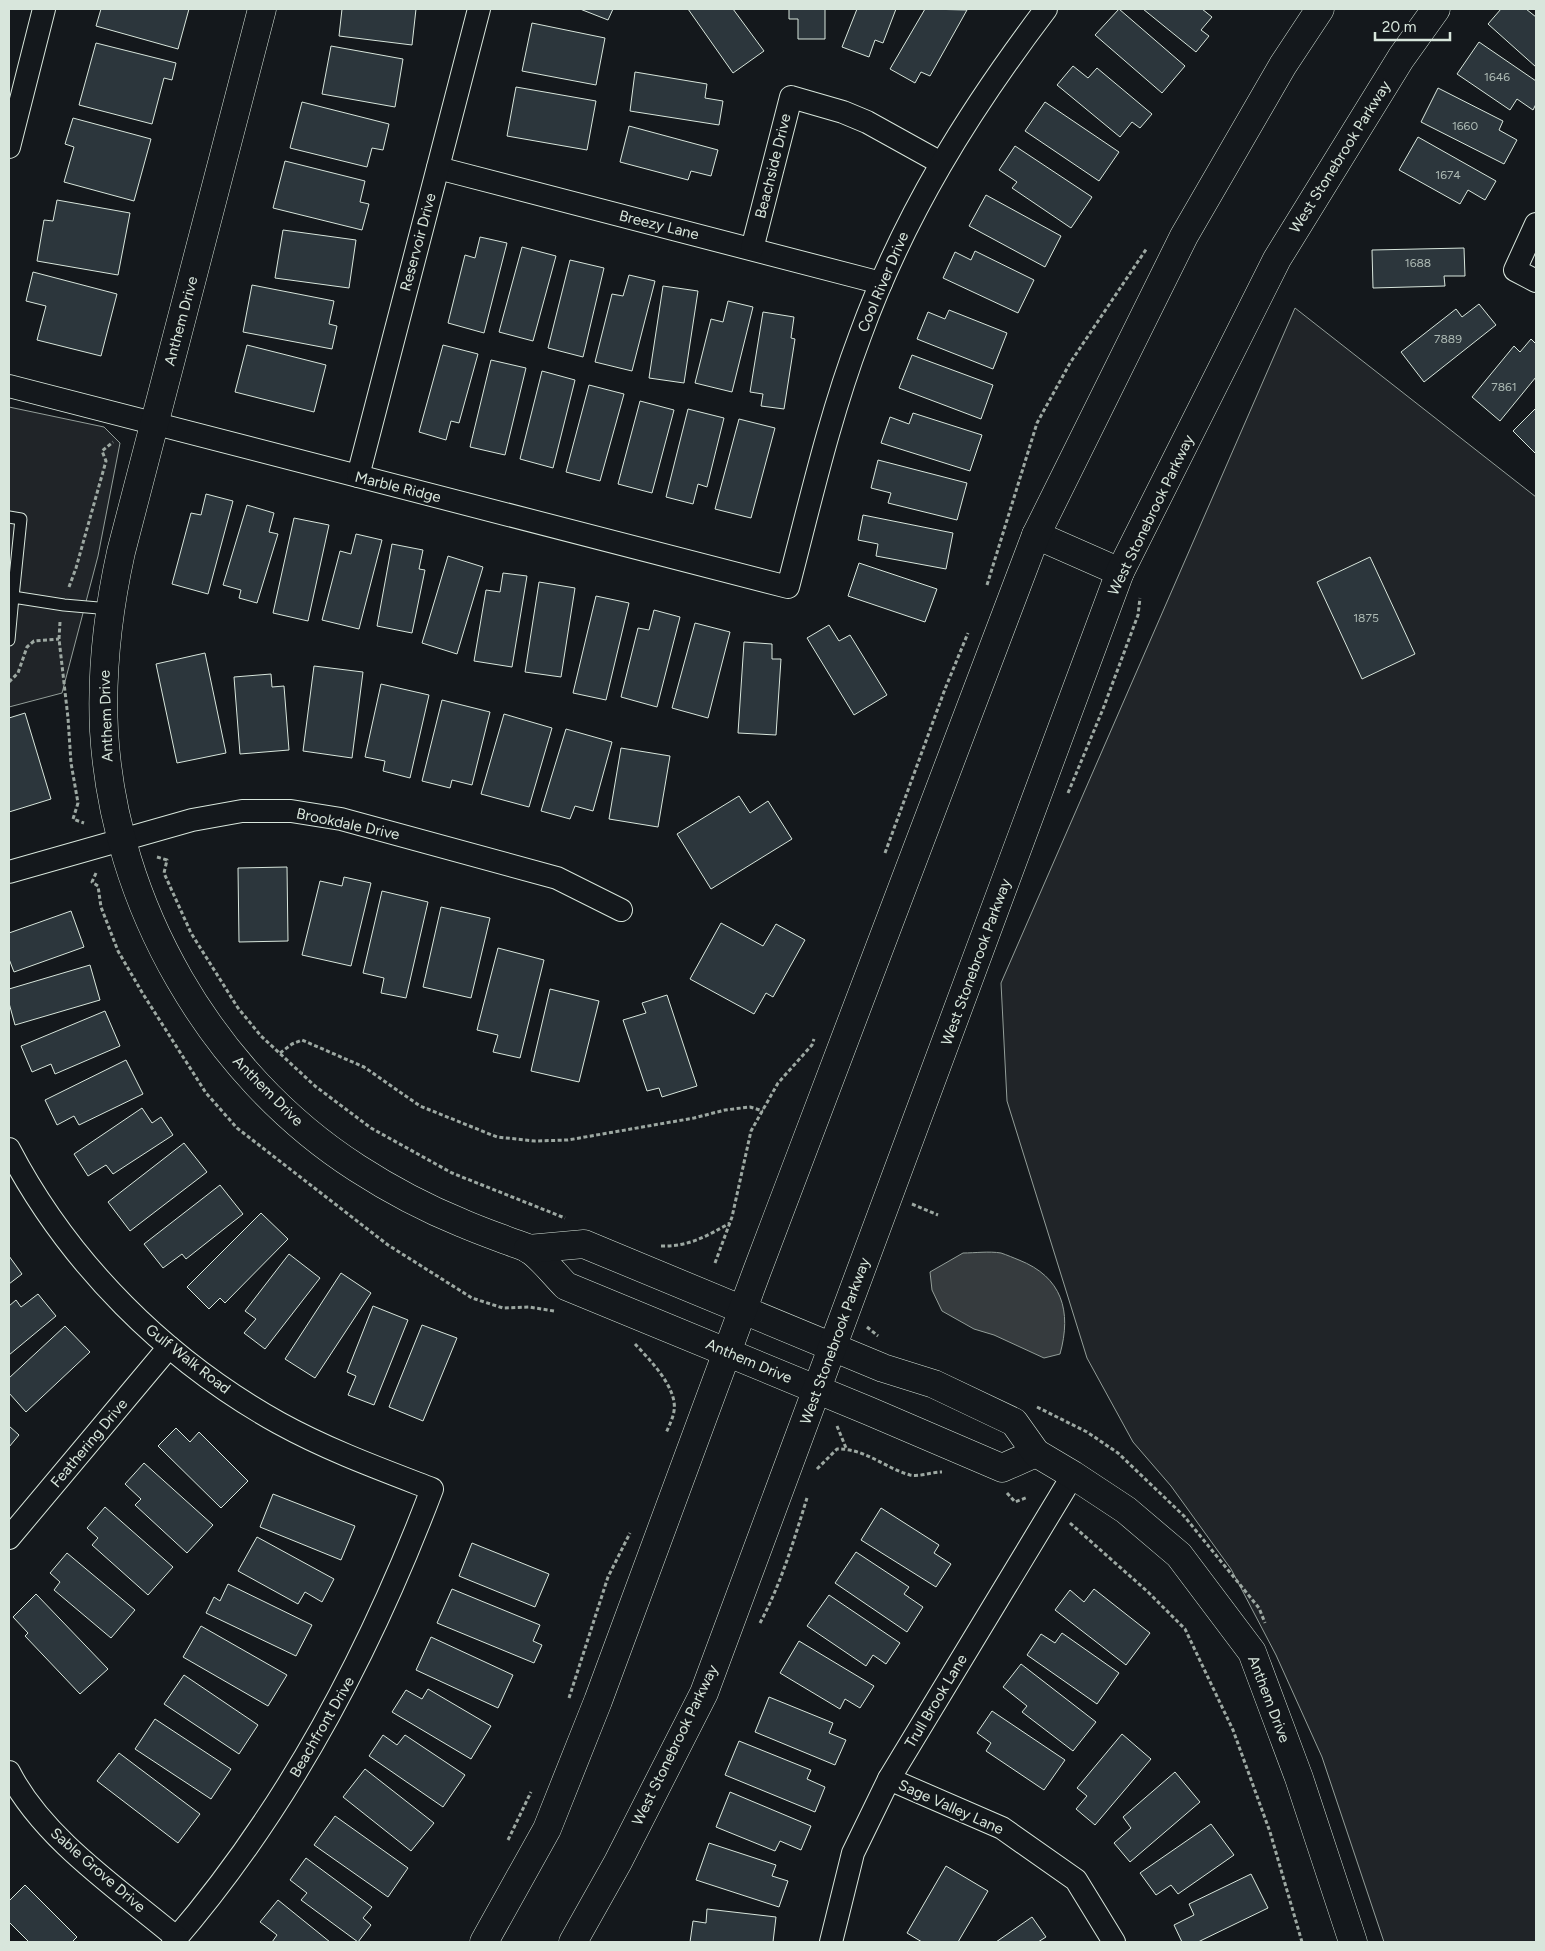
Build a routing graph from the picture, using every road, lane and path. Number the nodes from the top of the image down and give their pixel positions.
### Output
1 (44, 9) edge
2 (262, 9) edge
3 (479, 9) edge
4 (1046, 9) edge
5 (1320, 9) edge
6 (1436, 9) edge
7 (9, 147) edge
8 (941, 163) junction
9 (438, 168) junction
10 (1536, 224) edge
11 (752, 249) junction
12 (1536, 281) edge
13 (881, 283) junction
14 (9, 386) edge
15 (154, 423) junction
16 (113, 442) dead end
17 (358, 476) junction
18 (9, 517) edge
19 (1036, 535) junction
20 (1120, 572) junction
21 (788, 587) joint
22 (11, 596) edge
23 (1141, 596) dead end
24 (64, 605) junction
25 (110, 609) junction
26 (59, 638) junction
27 (9, 640) edge
28 (9, 682) edge
29 (1068, 794) dead end
30 (84, 823) dead end
31 (122, 840) junction
32 (157, 857) dead end
33 (9, 872) edge
34 (621, 910) dead end
35 (280, 1052) junction
36 (763, 1111) dead end
37 (9, 1149) edge
38 (906, 1202) dead end
39 (938, 1215) dead end
40 (572, 1221) dead end
41 (730, 1223) dead end
42 (657, 1245) dead end
43 (528, 1249) junction
44 (742, 1310) junction
45 (861, 1322) dead end
46 (884, 1340) dead end
47 (169, 1347) junction
48 (833, 1347) junction
49 (727, 1352) junction
50 (670, 1388) dead end
51 (817, 1390) junction
52 (1029, 1403) dead end
53 (836, 1423) dead end
54 (666, 1436) dead end
55 (846, 1448) junction
56 (1036, 1453) junction
57 (815, 1470) dead end
58 (947, 1473) dead end
59 (1073, 1475) junction
60 (432, 1489) joint
61 (1003, 1489) dead end
62 (1028, 1496) dead end
63 (807, 1497) dead end
64 (1070, 1523) dead end
65 (633, 1526) dead end
66 (9, 1538) edge
67 (759, 1624) dead end
68 (1266, 1626) dead end
69 (568, 1700) dead end
70 (9, 1772) edge
71 (889, 1779) junction
72 (531, 1792) dead end
73 (506, 1845) dead end
74 (175, 1940) edge
75 (484, 1942) edge
76 (573, 1942) edge
77 (831, 1942) edge
78 (1114, 1942) edge
79 (1302, 1942) edge
80 (1352, 1942) edge

1 - 7 street
2 - 15 street, Anthem Drive
3 - 9 street, Reservoir Drive
4 - 8 street, Cool River Drive
5 - 19 street
6 - 20 street, West Stonebrook Parkway
8 - 11 street, Beachside Drive
8 - 13 street, Cool River Drive
9 - 11 street, Breezy Lane
9 - 17 street, Reservoir Drive
10 - 12 street
11 - 13 street, Breezy Lane
13 - 21 street, Cool River Drive
14 - 15 street, Marble Ridge
15 - 17 street, Marble Ridge
15 - 25 street, Anthem Drive
16 - 24 path
17 - 21 street, Marble Ridge
18 - 22 lane
19 - 20 street
19 - 44 street
20 - 48 street, West Stonebrook Parkway
22 - 24 lane
22 - 27 lane
23 - 29 path
24 - 25 lane
24 - 26 path
25 - 31 street, Anthem Drive
26 - 28 path
26 - 30 path
31 - 33 street, Brookdale Drive
31 - 34 street, Brookdale Drive
31 - 43 street, Anthem Drive
32 - 35 path
35 - 36 path
35 - 40 path
37 - 47 street, Gulf Walk Road
38 - 39 path
41 - 42 path
43 - 44 street, Anthem Drive
43 - 49 street, Anthem Drive
44 - 48 street, Anthem Drive
44 - 49 street
45 - 46 path
47 - 60 street, Gulf Walk Road
47 - 66 street, Feathering Drive
48 - 51 street, West Stonebrook Parkway
48 - 56 street, Anthem Drive
49 - 51 street, Anthem Drive
49 - 75 street
50 - 54 path
51 - 56 street, Anthem Drive
51 - 76 street, West Stonebrook Parkway
52 - 68 path
53 - 55 path
55 - 57 path
55 - 58 path
56 - 59 street, Anthem Drive
59 - 71 street, Trull Brook Lane
59 - 80 street, Anthem Drive
60 - 74 street, Beachfront Drive
61 - 62 path
63 - 67 path
64 - 79 path
65 - 69 path
70 - 74 street, Sable Grove Drive
71 - 77 street, Trull Brook Lane
71 - 78 street, Sage Valley Lane
72 - 73 path

